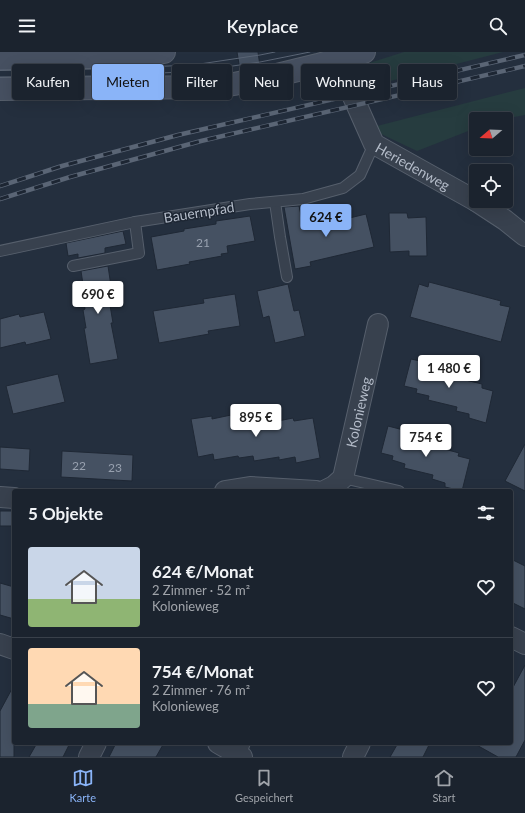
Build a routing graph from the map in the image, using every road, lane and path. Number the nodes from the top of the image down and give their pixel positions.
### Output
1 (164, 52) edge
2 (364, 52) edge
3 (338, 55) edge
4 (0, 59) edge
5 (0, 89) edge
6 (374, 144) junction
7 (469, 197) edge
8 (275, 202) junction
9 (487, 208) edge
10 (135, 222) junction
11 (525, 236) edge
12 (0, 251) edge
13 (73, 266) dead end
14 (288, 277) dead end
15 (378, 324) dead end
16 (342, 478) junction
17 (238, 489) edge
18 (283, 489) edge
19 (328, 489) edge
20 (390, 489) edge
21 (0, 497) edge
22 (12, 498) edge
23 (513, 638) edge
24 (0, 644) edge
25 (525, 644) edge
26 (12, 648) edge
27 (95, 745) edge
28 (224, 745) edge
29 (359, 745) edge
30 (243, 752) edge
31 (89, 757) edge
32 (353, 757) edge

1 - 4 main road
2 - 3 main road
3 - 5 main road
3 - 6 street, Heriedenweg
6 - 7 street, Heriedenweg
6 - 8 lane, Bauernpfad
8 - 10 lane, Bauernpfad
8 - 14 lane
9 - 11 street, Heriedenweg
10 - 12 lane, Bauernpfad
10 - 13 lane
15 - 16 street, Kolonieweg
16 - 19 street
16 - 20 lane
17 - 18 street
21 - 22 street
23 - 25 street
24 - 26 street
27 - 31 street
28 - 30 street
29 - 32 street

